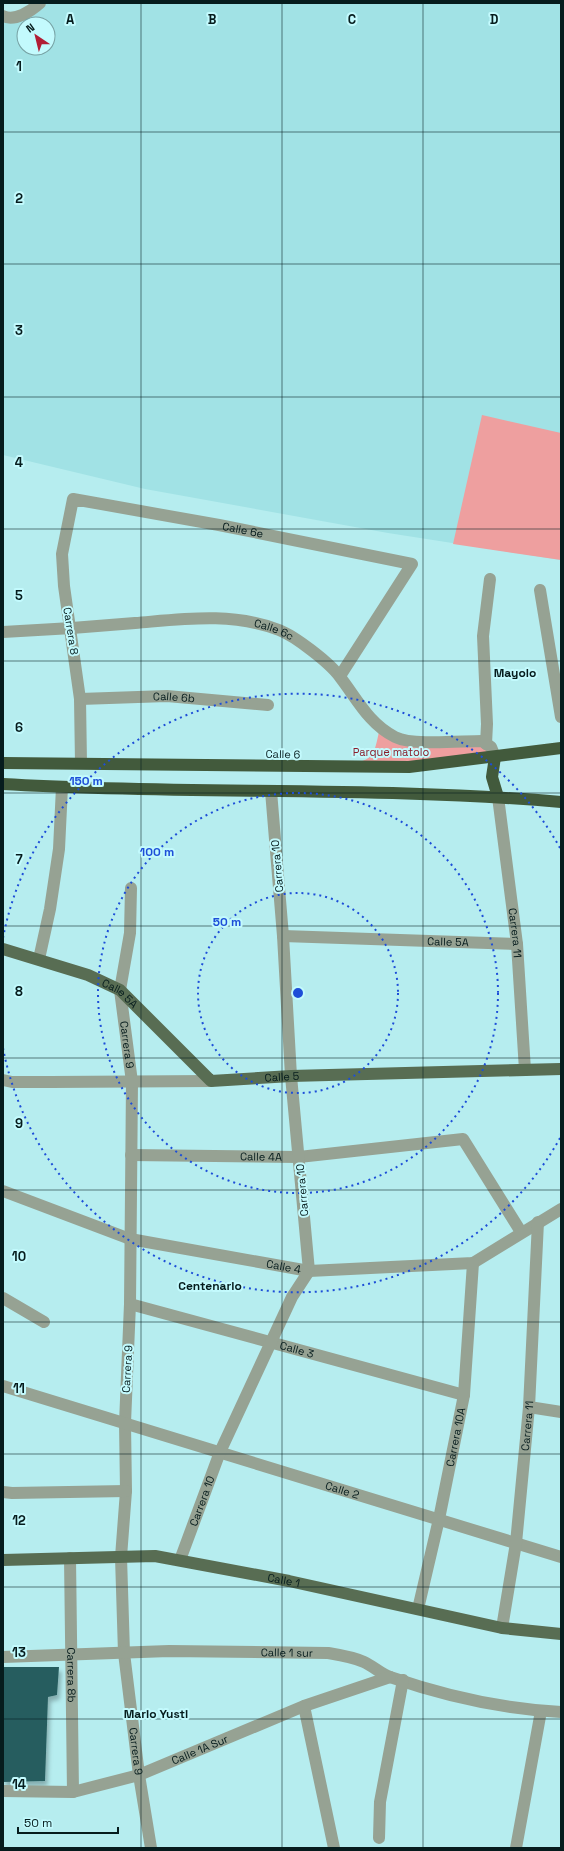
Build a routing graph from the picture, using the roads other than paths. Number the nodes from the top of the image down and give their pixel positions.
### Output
1 (40, 3) edge
2 (5, 17) edge
3 (73, 499) joint
4 (490, 579) dead end
5 (540, 590) dead end
6 (70, 628) junction
7 (3, 632) edge
8 (340, 676) junction
9 (80, 699) junction
10 (268, 705) dead end
11 (561, 717) edge
12 (486, 744) junction
13 (561, 748) edge
14 (495, 756) junction
15 (3, 763) edge
16 (81, 763) junction
17 (3, 784) edge
18 (62, 787) junction
19 (271, 791) junction
20 (498, 797) junction
21 (561, 802) edge
22 (131, 888) dead end
23 (283, 936) junction
24 (516, 944) junction
25 (3, 949) edge
26 (39, 959) junction
27 (120, 990) junction
28 (561, 1069) edge
29 (525, 1070) junction
30 (291, 1076) junction
31 (3, 1080) edge
32 (211, 1081) junction
33 (132, 1082) junction
34 (131, 1155) junction
35 (299, 1157) junction
36 (3, 1191) edge
37 (561, 1209) edge
38 (538, 1222) junction
39 (521, 1232) junction
40 (130, 1239) junction
41 (473, 1263) junction
42 (309, 1271) junction
43 (3, 1298) edge
44 (130, 1304) junction
45 (44, 1322) dead end
46 (271, 1342) junction
47 (3, 1386) edge
48 (464, 1395) junction
49 (529, 1408) junction
50 (561, 1412) edge
51 (124, 1423) junction
52 (220, 1452) junction
53 (126, 1490) junction
54 (3, 1492) edge
55 (439, 1520) junction
56 (516, 1543) junction
57 (122, 1557) junction
58 (561, 1557) edge
59 (70, 1558) junction
60 (3, 1560) edge
61 (180, 1560) junction
62 (418, 1609) junction
63 (502, 1628) junction
64 (561, 1634) edge
65 (71, 1654) junction
66 (124, 1654) junction
67 (3, 1657) edge
68 (390, 1677) junction
69 (403, 1680) junction
70 (304, 1706) junction
71 (540, 1711) junction
72 (561, 1712) edge
73 (139, 1775) junction
74 (3, 1791) edge
75 (73, 1792) junction
76 (379, 1838) dead end
77 (151, 1848) edge
78 (334, 1848) edge
79 (516, 1848) edge

1 - 2 street
3 - 6 street, Carrera 8
3 - 8 street, Calle 6e
4 - 12 street
5 - 11 street
6 - 7 street, Calle 6c
6 - 8 street, Calle 6c
6 - 9 street, Carrera 8
8 - 12 street, Calle 6c
9 - 10 street, Calle 6b
9 - 16 street, Carrera 8
12 - 14 street
13 - 14 highway, Calle 6
14 - 16 highway, Calle 6
14 - 20 highway
15 - 16 highway, Calle 6
17 - 18 highway
18 - 19 highway
18 - 26 street
19 - 20 highway
19 - 23 street, Carrera 10
20 - 21 highway
20 - 24 street, Carrera 11
22 - 27 street, Carrera 9
23 - 24 street, Calle 5A
23 - 30 street, Carrera 10
24 - 29 street, Carrera 11
25 - 26 main road, Calle 5A
26 - 27 main road, Calle 5A
27 - 32 main road, Calle 5A
27 - 33 street, Carrera 9
28 - 29 main road, Calle 5
29 - 30 main road, Calle 5
30 - 32 main road, Calle 5
30 - 35 street, Carrera 10
31 - 33 street, Calle 5
32 - 33 street, Calle 5
33 - 34 street, Carrera 9
34 - 35 street, Calle 4A
34 - 40 street, Carrera 9
35 - 39 street, Calle 4A
35 - 42 street, Carrera 10
36 - 40 street, Calle 4
37 - 38 street
38 - 39 street
38 - 49 street, Carrera 11
39 - 41 street
40 - 42 street, Calle 4
40 - 44 street, Carrera 9
41 - 42 street, Calle 4
41 - 48 street, Carrera 10A
42 - 46 street, Carrera 10
43 - 45 street
44 - 46 street, Calle 3
44 - 51 street, Carrera 9
46 - 48 street, Calle 3
46 - 52 street, Carrera 10
47 - 51 street, Calle 2
48 - 55 street, Carrera 10A
49 - 50 street
49 - 56 street, Carrera 11
51 - 52 street, Calle 2
51 - 53 street, Carrera 9
52 - 55 street, Calle 2
52 - 61 street, Carrera 10
53 - 54 street
53 - 57 street, Carrera 9
55 - 56 street, Calle 2
55 - 62 street, Carrera 10A
56 - 58 street, Calle 2
56 - 63 street, Carrera 11
57 - 59 main road, Calle 1
57 - 61 main road, Calle 1
57 - 66 street, Carrera 9
59 - 60 main road, Calle 1
59 - 65 street, Carrera 8b
61 - 62 main road, Calle 1
62 - 63 main road, Calle 1
63 - 64 main road, Calle 1
65 - 66 street, Calle 1 sur
65 - 67 street, Calle 1 sur
65 - 75 street, Carrera 8b
66 - 68 street, Calle 1 sur
66 - 73 street, Carrera 9
68 - 69 street, Calle 1 sur
68 - 70 street, Calle 1A Sur
69 - 71 street, Calle 1 sur
69 - 76 street
70 - 73 street, Calle 1A Sur
70 - 78 street
71 - 72 street, Calle 1 sur
71 - 79 street
73 - 75 street, Calle 1A Sur
73 - 77 street, Carrera 9
74 - 75 street, Calle 1A Sur

